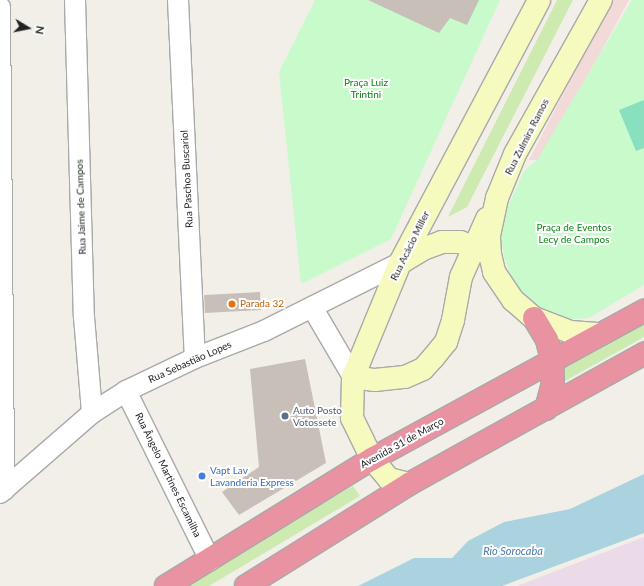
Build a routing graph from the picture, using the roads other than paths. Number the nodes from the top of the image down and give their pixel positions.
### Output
1 (75, 0) edge
2 (178, 0) edge
3 (539, 0) edge
4 (601, 0) edge
5 (0, 7) edge
6 (482, 250) junction
7 (400, 263) junction
8 (312, 307) junction
9 (644, 311) edge
10 (534, 318) junction
11 (601, 334) junction
12 (644, 354) edge
13 (195, 358) junction
14 (552, 360) junction
15 (353, 377) junction
16 (126, 391) junction
17 (546, 409) junction
18 (92, 413) junction
19 (372, 459) junction
20 (409, 484) junction
21 (2, 492) edge
22 (210, 560) junction
23 (166, 586) edge
24 (246, 586) edge

1 - 18 street, Rua Jaime de Campos
2 - 13 street, Rua Paschoa Buscariol
3 - 7 main road, Rua Acácio Miller
4 - 6 main road, Rua Zulmira Ramos
5 - 21 street
6 - 7 main road
6 - 10 main road
6 - 15 main road, Rua Zulmira Ramos
7 - 8 street, Rua Sebastião Lopes
7 - 15 main road, Rua Acácio Miller
8 - 13 street, Rua Sebastião Lopes
8 - 15 street
9 - 11 highway, Avenida 31 de Março
10 - 11 main road
10 - 14 highway
11 - 14 highway, Avenida 31 de Março
12 - 17 highway
13 - 16 street, Rua Sebastião Lopes
14 - 17 highway
14 - 19 highway, Avenida 31 de Março
15 - 19 main road, Rua Acácio Miller
16 - 18 street, Rua Sebastião Lopes
16 - 22 street, Rua Ângelo Martines Escamilha
17 - 20 highway
18 - 21 street, Rua Sebastião Lopes
19 - 20 main road, Rua Acácio Miller
19 - 22 highway, Avenida 31 de Março
20 - 24 highway
22 - 23 highway, Avenida 31 de Março

